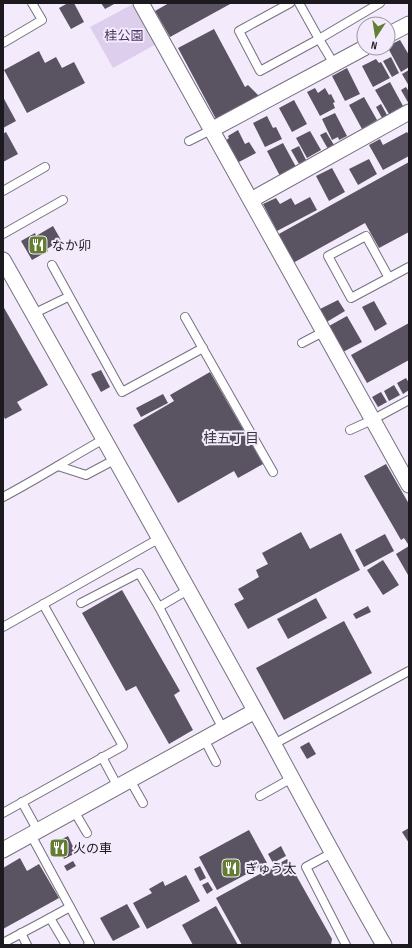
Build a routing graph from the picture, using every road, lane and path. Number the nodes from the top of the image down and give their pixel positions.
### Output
1 (32, 3) edge
2 (141, 3) edge
3 (290, 3) edge
4 (299, 3) edge
5 (380, 3) edge
6 (409, 24) edge
7 (396, 31) edge
8 (319, 39) junction
9 (3, 42) edge
10 (356, 52) edge
11 (334, 64) junction
12 (409, 112) edge
13 (211, 130) junction
14 (189, 141) dead end
15 (45, 167) dead end
16 (3, 191) edge
17 (63, 200) dead end
18 (251, 200) junction
19 (3, 234) edge
20 (3, 260) edge
21 (52, 265) dead end
22 (409, 267) edge
23 (389, 278) junction
24 (68, 297) junction
25 (33, 314) junction
26 (185, 317) dead end
27 (323, 332) junction
28 (302, 343) dead end
29 (203, 348) junction
30 (409, 400) edge
31 (372, 420) junction
32 (350, 430) dead end
33 (104, 439) junction
34 (116, 459) junction
35 (58, 466) junction
36 (273, 472) dead end
37 (409, 485) edge
38 (3, 498) edge
39 (160, 538) junction
40 (188, 590) junction
41 (43, 604) junction
42 (81, 604) dead end
43 (159, 607) junction
44 (3, 627) edge
45 (409, 671) edge
46 (255, 711) junction
47 (223, 729) junction
48 (204, 739) junction
49 (274, 744) junction
50 (102, 757) junction
51 (216, 762) dead end
52 (292, 778) junction
53 (124, 783) junction
54 (260, 796) dead end
55 (22, 802) junction
56 (143, 803) dead end
57 (74, 811) junction
58 (3, 813) edge
59 (34, 833) junction
60 (87, 833) dead end
61 (3, 850) edge
62 (332, 853) junction
63 (70, 907) junction
64 (50, 918) junction
65 (21, 933) junction
66 (3, 943) edge
67 (27, 945) edge
68 (66, 945) edge
69 (88, 945) edge
70 (346, 945) edge
71 (384, 945) edge

1 - 9 lane
2 - 13 street
3 - 8 lane
4 - 8 lane
5 - 8 lane
6 - 7 street
8 - 11 lane
10 - 11 street
11 - 13 street
12 - 18 street
13 - 14 lane
13 - 18 street
15 - 16 lane
17 - 19 lane
18 - 27 street
20 - 25 street
21 - 24 lane
22 - 23 lane
23 - 23 lane
24 - 25 lane
24 - 29 lane
25 - 33 street
26 - 29 lane
27 - 28 lane
27 - 31 street
29 - 36 lane
30 - 31 lane
31 - 32 lane
31 - 37 street
33 - 34 street
33 - 35 lane
34 - 35 lane
34 - 39 street
35 - 38 lane
39 - 40 street
39 - 41 lane
40 - 43 lane
40 - 46 street
41 - 44 lane
41 - 50 lane
42 - 43 lane
43 - 47 lane
45 - 49 lane
46 - 47 street
46 - 49 street
47 - 48 street
48 - 51 lane
48 - 53 street
49 - 52 street
50 - 53 lane
50 - 55 lane
52 - 54 lane
52 - 62 street
53 - 56 lane
53 - 57 street
55 - 58 lane
55 - 59 lane
57 - 59 street
57 - 60 lane
59 - 61 street
59 - 63 lane
62 - 70 lane
62 - 71 street
63 - 64 lane
63 - 69 lane
64 - 65 lane
64 - 68 lane
65 - 66 lane
65 - 67 lane

